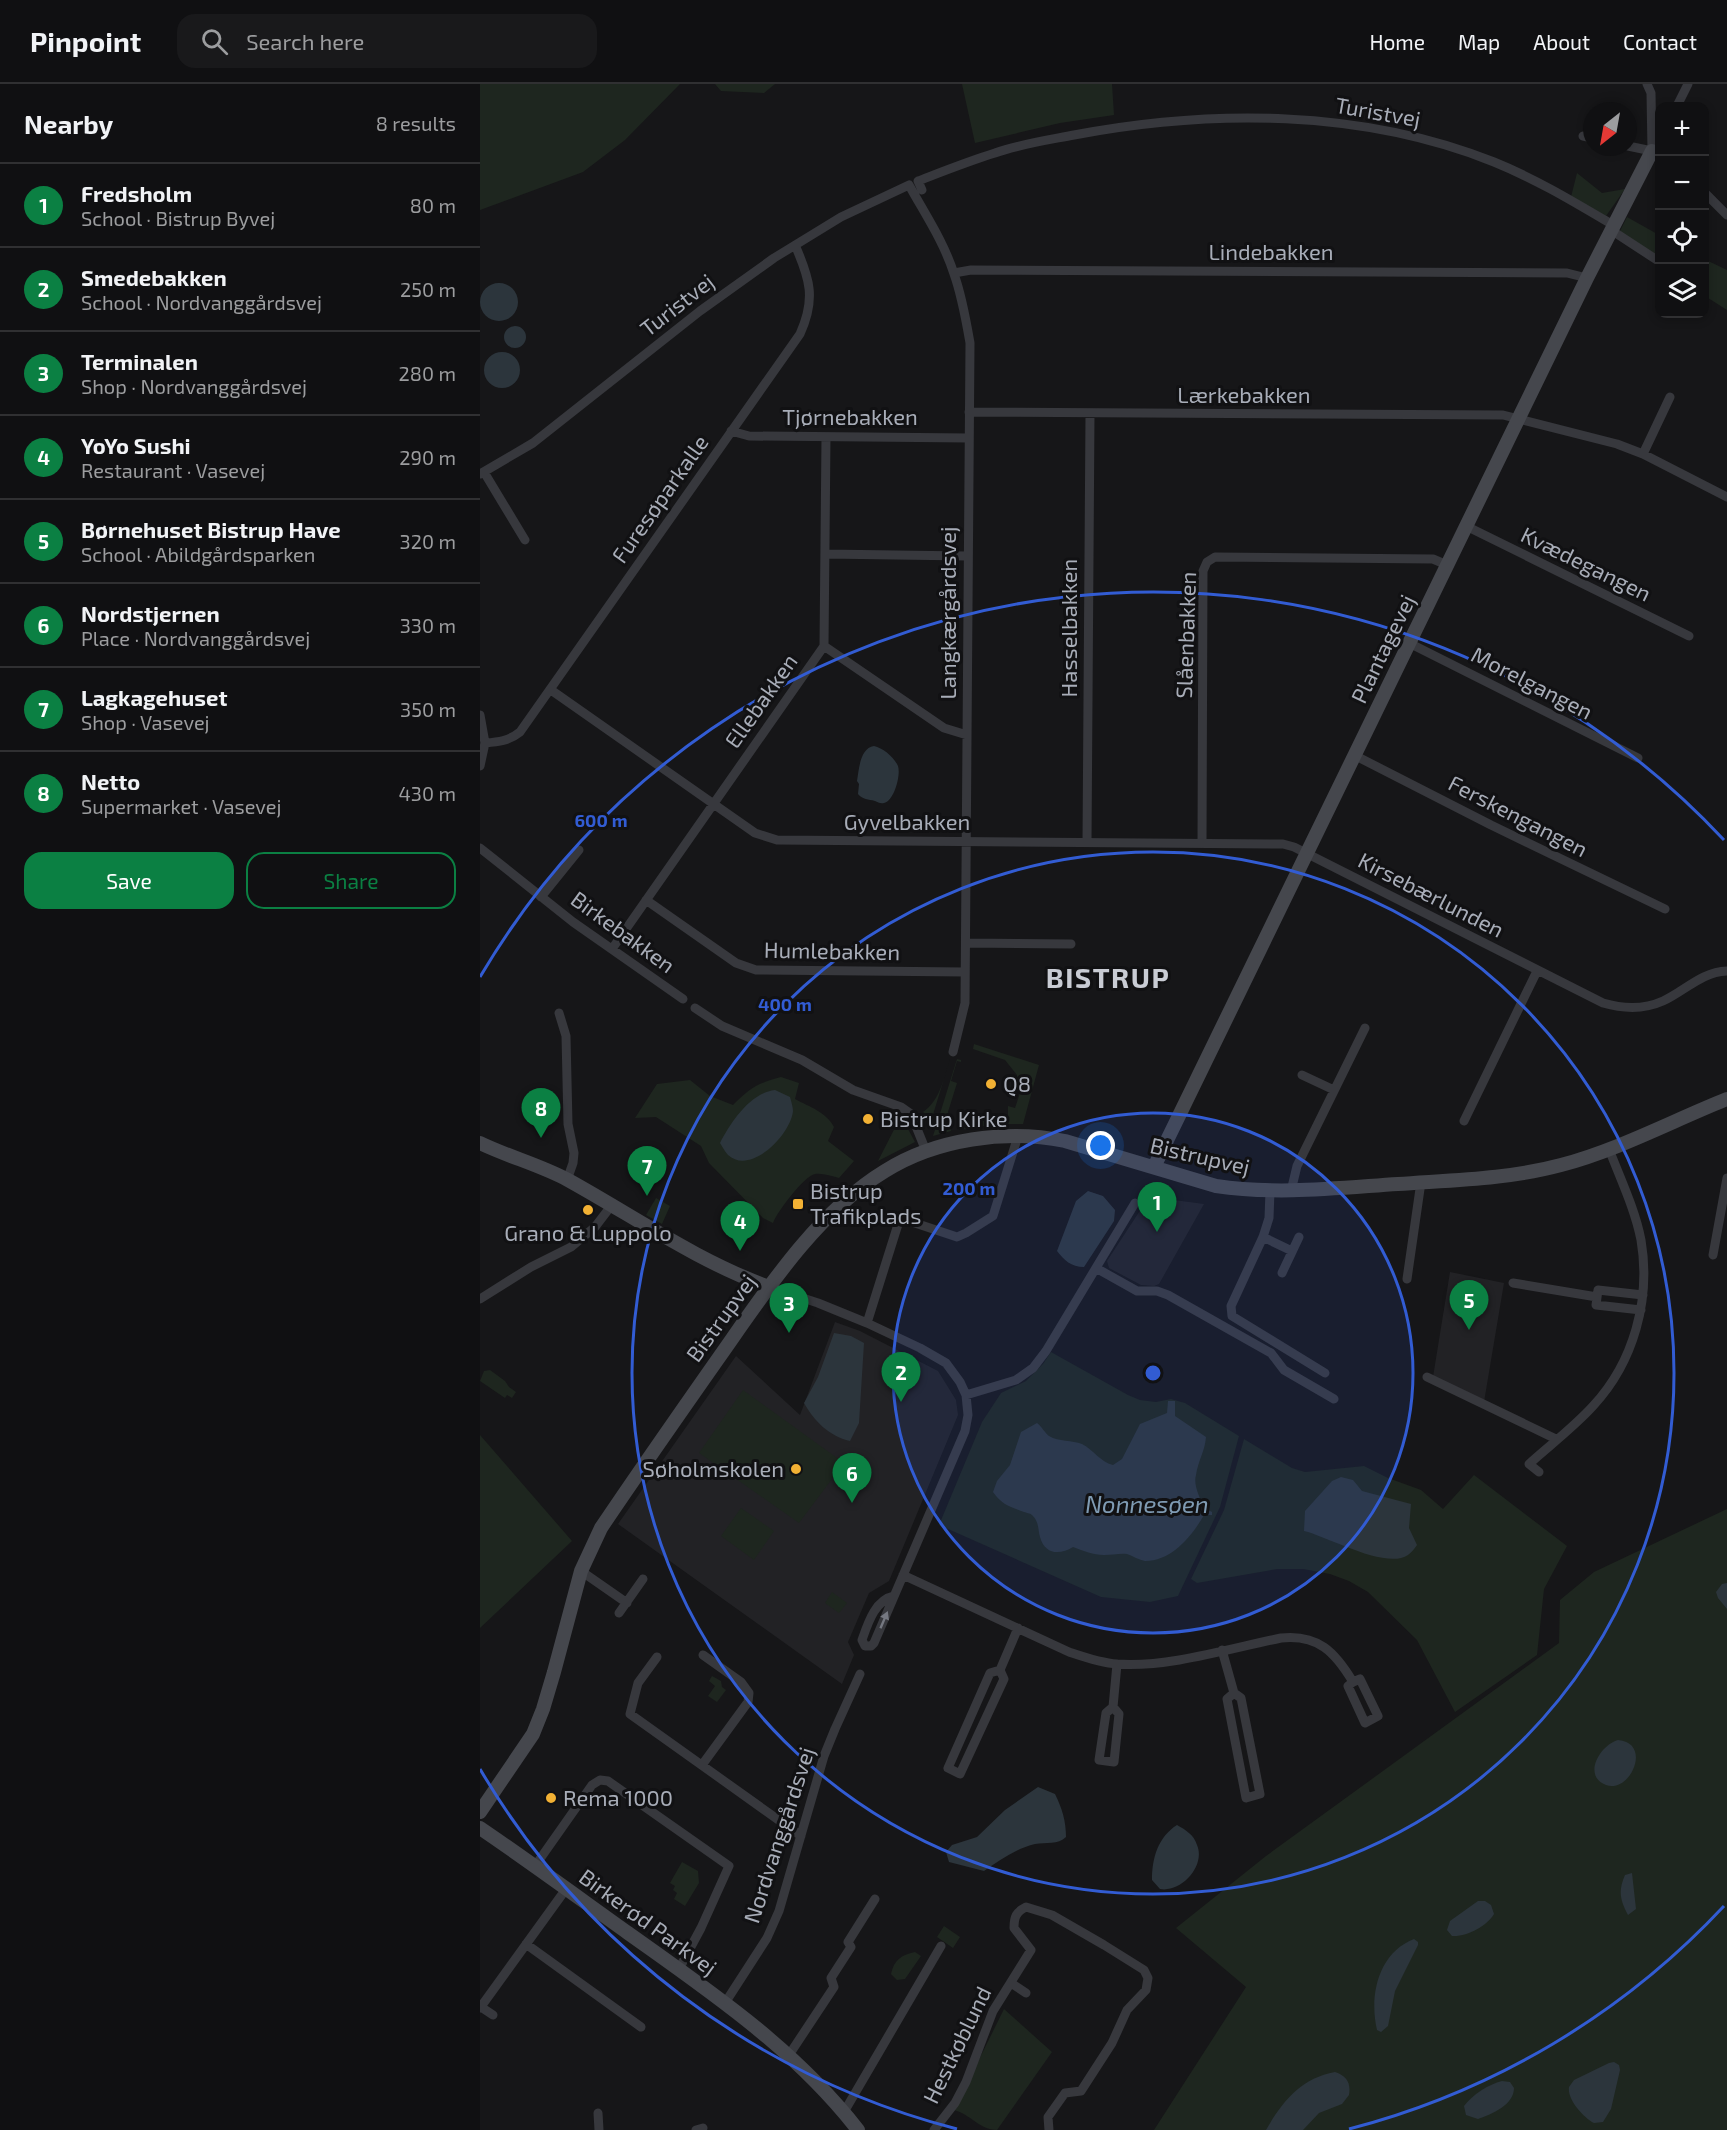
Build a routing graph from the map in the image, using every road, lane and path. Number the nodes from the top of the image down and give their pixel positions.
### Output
1 (1647, 84) edge
2 (1688, 84) edge
3 (1679, 102) edge
4 (1655, 126) edge
5 (1637, 148) edge
6 (1655, 153) edge
7 (1655, 155) edge
8 (909, 185) joint
9 (922, 190) dead end
10 (1709, 197) edge
11 (1727, 215) edge
12 (1612, 228) junction
13 (795, 245) junction
14 (1655, 259) edge
15 (954, 273) junction
16 (1587, 278) junction
17 (1670, 397) dead end
18 (969, 412) junction
19 (1090, 414) junction
20 (1518, 420) junction
21 (731, 431) junction
22 (826, 437) junction
23 (969, 438) junction
24 (1643, 454) junction
25 (482, 473) edge
26 (1727, 497) edge
27 (1466, 526) junction
28 (525, 540) dead end
29 (825, 554) junction
30 (967, 556) junction
31 (1447, 565) junction
32 (1689, 636) dead end
33 (1409, 643) junction
34 (824, 646) junction
35 (551, 690) junction
36 (480, 716) edge
37 (967, 735) junction
38 (484, 743) junction
39 (1354, 755) junction
40 (1638, 758) dead end
41 (480, 766) edge
42 (713, 804) junction
43 (966, 842) junction
44 (1087, 842) junction
45 (1202, 843) junction
46 (480, 849) edge
47 (579, 850) dead end
48 (1306, 854) junction
49 (541, 897) junction
50 (646, 900) junction
51 (1665, 909) dead end
52 (966, 943) junction
53 (1071, 944) dead end
54 (612, 950) junction
55 (1537, 971) junction
56 (1727, 971) edge
57 (965, 972) junction
58 (683, 999) dead end
59 (695, 1008) dead end
60 (559, 1013) dead end
61 (1365, 1029) dead end
62 (953, 1052) dead end
63 (1302, 1075) dead end
64 (1334, 1090) junction
65 (1727, 1099) edge
66 (1464, 1121) dead end
67 (480, 1134) edge
68 (1018, 1136) junction
69 (480, 1143) edge
70 (1609, 1149) junction
71 (926, 1151) junction
72 (532, 1163) junction
73 (1154, 1167) junction
74 (1727, 1178) edge
75 (567, 1180) junction
76 (1421, 1182) junction
77 (1270, 1191) junction
78 (1291, 1191) junction
79 (1135, 1203) dead end
80 (611, 1206) junction
81 (1263, 1237) junction
82 (1299, 1237) dead end
83 (1292, 1251) junction
84 (1713, 1255) dead end
85 (1096, 1268) junction
86 (1282, 1273) dead end
87 (1407, 1279) dead end
88 (1514, 1283) dead end
89 (769, 1287) junction
90 (1643, 1295) junction
91 (1597, 1297) junction
92 (480, 1299) edge
93 (1641, 1310) junction
94 (867, 1323) junction
95 (1325, 1374) dead end
96 (1426, 1377) dead end
97 (966, 1395) junction
98 (1334, 1399) dead end
99 (1556, 1439) junction
100 (1539, 1472) dead end
101 (581, 1571) junction
102 (903, 1575) junction
103 (643, 1579) dead end
104 (894, 1596) junction
105 (627, 1603) junction
106 (620, 1613) dead end
107 (1018, 1628) junction
108 (1222, 1650) junction
109 (703, 1656) dead end
110 (657, 1657) dead end
111 (1117, 1664) junction
112 (1000, 1670) junction
113 (860, 1674) dead end
114 (1353, 1682) dead end
115 (1234, 1693) junction
116 (1113, 1707) junction
117 (702, 1765) junction
118 (480, 1812) edge
119 (480, 1828) edge
120 (801, 1836) junction
121 (534, 1866) junction
122 (566, 1889) junction
123 (875, 1899) dead end
124 (526, 1944) junction
125 (941, 1946) dead end
126 (679, 1969) junction
127 (1011, 1983) junction
128 (1026, 1993) dead end
129 (725, 2003) junction
130 (481, 2007) edge
131 (493, 2015) dead end
132 (641, 2027) dead end
133 (789, 2055) junction
134 (844, 2112) junction
135 (598, 2113) dead end
136 (938, 2128) edge
137 (599, 2130) edge
138 (858, 2130) edge
139 (1049, 2130) edge

1 - 4 street, Plantagevej
2 - 3 street
5 - 6 street
7 - 12 street, Plantagevej
8 - 13 street, Turistvej
8 - 15 street, Langkærgårdsvej
9 - 12 street, Turistvej
10 - 11 street
12 - 14 street, Turistvej
12 - 16 street, Plantagevej
13 - 21 street, Furesøparkalle
13 - 25 street, Turistvej
15 - 16 street, Lindebakken
15 - 18 street, Langkærgårdsvej
16 - 20 street, Plantagevej
17 - 24 street
18 - 19 street, Lærkebakken
18 - 23 street, Langkærgårdsvej
19 - 20 street, Lærkebakken
19 - 44 street, Hasselbakken
20 - 24 street, Lærkebakken
20 - 27 street, Plantagevej
21 - 22 street, Tjørnebakken
21 - 35 street, Furesøparkalle
22 - 23 street, Tjørnebakken
22 - 29 street, Ellebakken
23 - 30 street, Langkærgårdsvej
24 - 26 street, Lærkebakken
25 - 28 street
27 - 31 street, Plantagevej
27 - 32 street, Kvædegangen
29 - 30 street
29 - 34 street, Ellebakken
30 - 37 street, Langkærgårdsvej
31 - 33 street, Plantagevej
31 - 45 street, Slåenbakken
33 - 39 street, Plantagevej
33 - 40 street, Morelgangen
34 - 37 street
34 - 42 street, Ellebakken
35 - 38 street, Furesøparkalle
35 - 42 street, Gyvelbakken
36 - 38 street
37 - 43 street, Langkærgårdsvej
38 - 41 street
39 - 48 street, Plantagevej
39 - 51 street, Ferskengangen
42 - 43 street, Gyvelbakken
42 - 50 street, Ellebakken
43 - 44 street, Gyvelbakken
43 - 52 street, Langkærgårdsvej
44 - 45 street, Gyvelbakken
45 - 48 street, Gyvelbakken
46 - 49 street, Birkebakken
47 - 49 street, Birkebakken
48 - 55 street, Kirsebærlunden
48 - 73 street, Plantagevej
49 - 54 street, Birkebakken
50 - 54 street, Ellebakken
50 - 57 street, Humlebakken
52 - 53 street
52 - 57 street, Langkærgårdsvej
54 - 58 street, Birkebakken
55 - 56 street, Kirsebærlunden
55 - 66 street
57 - 62 street, Langkærgårdsvej
59 - 71 street
60 - 75 street
61 - 64 street
63 - 64 street
64 - 78 street
65 - 70 street, Bistrupvej
67 - 72 street
68 - 71 street, Bistrupvej
68 - 73 street, Bistrupvej
68 - 94 street
69 - 72 street
70 - 76 street, Bistrupvej
70 - 90 street
71 - 89 street, Bistrupvej
72 - 75 street
73 - 77 street, Bistrupvej
74 - 84 street
75 - 80 street
76 - 78 street, Bistrupvej
76 - 87 street
77 - 78 street, Bistrupvej
77 - 81 street
79 - 85 street
80 - 89 street
80 - 92 street
81 - 83 street
81 - 95 street
82 - 83 street
83 - 86 street
85 - 97 street
85 - 98 street
88 - 91 street
89 - 94 street
89 - 101 street, Bistrupvej
90 - 91 street
90 - 93 street
91 - 93 street
93 - 99 street
94 - 97 street
96 - 99 street
97 - 102 street
99 - 100 street
101 - 105 street
101 - 118 street, Bistrupvej
102 - 104 street
102 - 107 street
103 - 105 street
104 -> 104 street
105 - 106 street
107 - 111 street
107 - 112 street
108 - 111 street
108 - 114 street
108 - 115 street
109 - 117 street
110 - 117 street
111 - 116 street
112 - 112 street
113 - 120 street, Nordvanggårdsvej
115 - 115 street
116 - 116 street
117 - 120 street
119 - 121 street, Birkerød Parkvej
120 - 129 street, Nordvanggårdsvej
121 - 122 street, Birkerød Parkvej
121 - 126 street
122 - 124 street
122 - 126 street, Birkerød Parkvej
123 - 133 street
124 - 130 street
124 - 132 street
125 - 134 street
126 - 129 street, Birkerød Parkvej
127 - 128 street, Hestkøblund
127 - 136 street, Hestkøblund
127 - 139 street, Hestkøblund
129 - 133 street, Birkerød Parkvej
130 - 131 street
133 - 134 street, Birkerød Parkvej
134 - 138 street, Birkerød Parkvej
135 - 137 street

